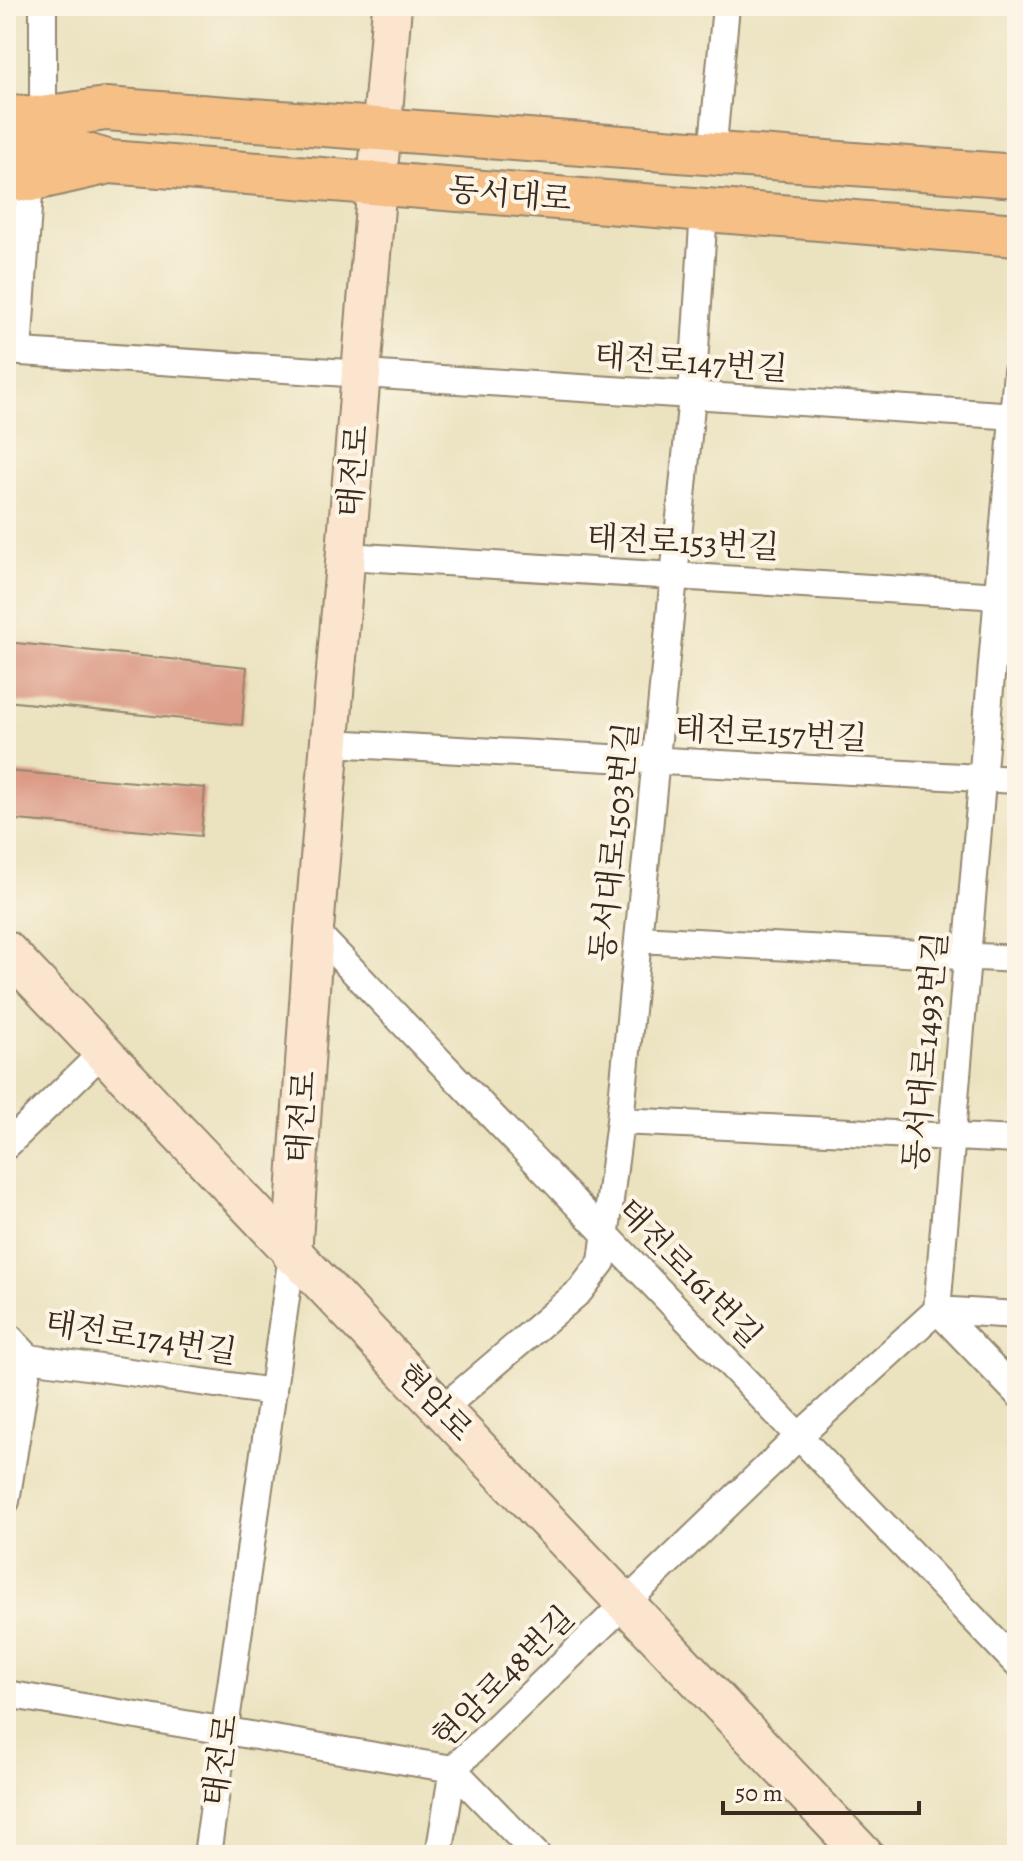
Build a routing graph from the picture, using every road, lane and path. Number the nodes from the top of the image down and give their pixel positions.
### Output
1 (43, 6) edge
2 (392, 6) edge
3 (726, 6) edge
4 (24, 92) edge
5 (106, 109) junction
6 (6, 116) edge
7 (381, 130) junction
8 (6, 141) edge
9 (712, 154) junction
10 (110, 162) junction
11 (1017, 176) edge
12 (18, 180) edge
13 (377, 183) junction
14 (704, 210) junction
15 (1017, 235) edge
16 (12, 351) edge
17 (1017, 371) edge
18 (361, 375) junction
19 (692, 396) junction
20 (1015, 416) edge
21 (346, 556) junction
22 (674, 576) junction
23 (1008, 596) edge
24 (330, 743) junction
25 (656, 761) junction
26 (983, 778) junction
27 (1017, 780) edge
28 (314, 930) junction
29 (638, 939) junction
30 (6, 950) edge
31 (967, 956) junction
32 (1017, 959) edge
33 (103, 1052) junction
34 (620, 1121) junction
35 (952, 1137) junction
36 (1017, 1140) edge
37 (6, 1146) edge
38 (607, 1235) junction
39 (292, 1255) junction
40 (937, 1310) junction
41 (1017, 1315) edge
42 (6, 1334) edge
43 (29, 1358) junction
44 (273, 1392) junction
45 (1017, 1393) edge
46 (442, 1409) junction
47 (799, 1436) junction
48 (6, 1501) edge
49 (626, 1603) junction
50 (1017, 1664) edge
51 (6, 1694) edge
52 (224, 1731) junction
53 (453, 1769) junction
54 (207, 1855) edge
55 (439, 1855) edge
56 (537, 1855) edge
57 (864, 1855) edge

1 - 4 street
2 - 7 street, 태전로
3 - 9 street
4 - 5 main road
5 - 6 main road, 동서대로
5 - 7 main road, 동서대로
7 - 9 main road, 동서대로
7 - 13 street, 태전로
8 - 10 main road, 동서대로
9 - 11 main road, 동서대로
10 - 12 main road
10 - 13 main road, 동서대로
12 - 16 street
13 - 14 main road, 동서대로
13 - 18 street, 태전로
14 - 15 main road, 동서대로
14 - 19 street, 동서대로1503번길
16 - 18 street
17 - 20 street, 동서대로1493번길
18 - 19 street, 태전로147번길
18 - 21 street, 태전로
19 - 20 street, 태전로147번길
19 - 22 street, 동서대로1503번길
20 - 23 street, 동서대로1493번길
21 - 22 street, 태전로153번길
21 - 24 street, 태전로
22 - 23 street, 태전로153번길
22 - 25 street, 동서대로1503번길
23 - 26 street, 동서대로1493번길
24 - 25 street, 태전로157번길
24 - 28 street, 태전로
25 - 26 street, 태전로157번길
25 - 29 street, 동서대로1503번길
26 - 27 street, 태전로157번길
26 - 31 street, 동서대로1493번길
28 - 38 street, 태전로161번길
28 - 39 street, 태전로
29 - 31 street
29 - 34 street, 동서대로1503번길
30 - 33 street, 현암로
31 - 32 street
31 - 35 street, 동서대로1493번길
33 - 37 street
33 - 39 street, 현암로
34 - 35 street
34 - 38 street, 동서대로1503번길
35 - 36 street
35 - 40 street, 동서대로1493번길
38 - 46 street, 동서대로1503번길
38 - 47 street, 태전로161번길
39 - 44 street, 태전로
39 - 46 street, 현암로
40 - 41 street
40 - 45 street
40 - 47 street
42 - 43 street, 태전로174번길
43 - 44 street, 태전로174번길
43 - 48 street
44 - 52 street, 태전로
46 - 49 street, 현암로
47 - 49 street
47 - 50 street, 태전로161번길
49 - 53 street, 현암로48번길
49 - 57 street, 현암로
51 - 52 street
52 - 53 street
52 - 54 street, 태전로
53 - 55 street, 현암로48번길
53 - 56 street

